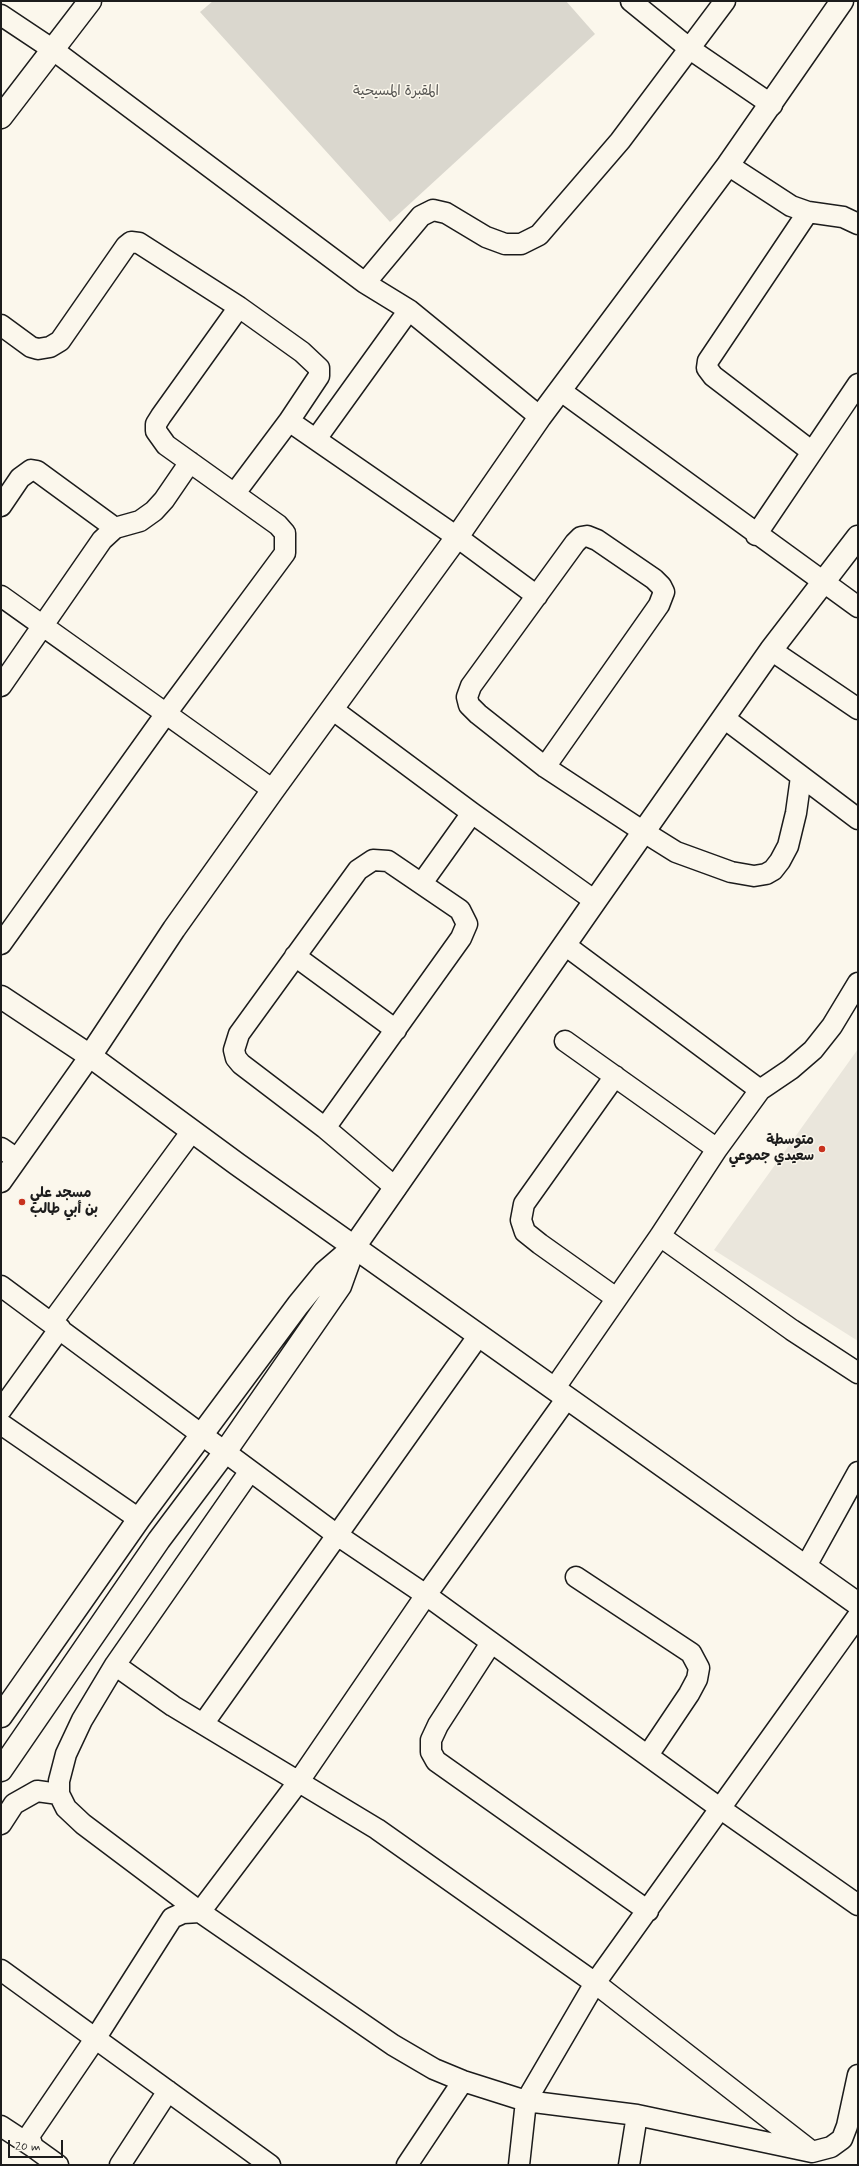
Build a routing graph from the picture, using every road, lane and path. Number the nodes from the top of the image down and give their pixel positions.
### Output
1 (90, 1) edge
2 (631, 1) edge
3 (725, 1) edge
4 (842, 1) edge
5 (1, 15) edge
6 (52, 50) junction
7 (690, 50) junction
8 (772, 105) junction
9 (1, 117) edge
10 (728, 165) junction
11 (808, 212) junction
12 (858, 224) edge
13 (365, 284) junction
14 (238, 307) junction
15 (409, 310) junction
16 (1, 325) edge
17 (858, 384) edge
18 (561, 391) junction
19 (540, 417) junction
20 (289, 421) junction
21 (316, 438) junction
22 (811, 451) junction
23 (190, 462) junction
24 (235, 493) junction
25 (3, 500) edge
26 (115, 528) junction
27 (756, 535) junction
28 (457, 537) junction
29 (858, 537) edge
30 (824, 584) junction
31 (1, 596) edge
32 (537, 596) junction
33 (858, 607) edge
34 (43, 626) junction
35 (772, 650) junction
36 (1, 686) edge
37 (332, 709) junction
38 (858, 709) edge
39 (165, 715) junction
40 (724, 718) junction
41 (546, 766) junction
42 (800, 777) junction
43 (273, 790) junction
44 (472, 813) junction
45 (858, 819) edge
46 (644, 832) junction
47 (422, 883) junction
48 (595, 901) junction
49 (1, 944) edge
50 (565, 945) junction
51 (295, 956) junction
52 (858, 983) edge
53 (4, 1004) edge
54 (396, 1030) junction
55 (565, 1040) dead end
56 (90, 1056) junction
57 (615, 1076) junction
58 (760, 1090) junction
59 (325, 1128) junction
60 (192, 1131) junction
61 (1, 1148) edge
62 (717, 1149) junction
63 (17, 1159) junction
64 (1, 1182) edge
65 (396, 1188) junction
66 (660, 1236) junction
67 (354, 1247) junction
68 (1, 1286) edge
69 (616, 1298) junction
70 (56, 1325) junction
71 (479, 1335) junction
72 (858, 1373) edge
73 (560, 1393) junction
74 (1, 1410) edge
75 (1, 1424) edge
76 (201, 1436) junction
77 (225, 1452) junction
78 (250, 1471) junction
79 (857, 1476) edge
80 (139, 1519) junction
81 (337, 1535) junction
82 (806, 1566) junction
83 (576, 1577) dead end
84 (426, 1595) junction
85 (858, 1604) edge
86 (858, 1616) edge
87 (491, 1643) junction
88 (115, 1665) junction
89 (1, 1716) edge
90 (203, 1724) junction
91 (648, 1755) junction
92 (1, 1770) edge
93 (299, 1781) junction
94 (59, 1794) junction
95 (721, 1809) junction
96 (1, 1824) edge
97 (858, 1905) edge
98 (648, 1911) junction
99 (200, 1912) junction
100 (1, 1970) edge
101 (595, 1983) junction
102 (95, 2038) junction
103 (858, 2075) edge
104 (463, 2081) junction
105 (168, 2091) junction
106 (526, 2101) junction
107 (637, 2115) junction
108 (1, 2126) edge
109 (850, 2143) edge
110 (33, 2147) junction
111 (812, 2152) junction
112 (245, 2158) edge
113 (58, 2165) edge
114 (120, 2165) edge
115 (270, 2165) edge
116 (407, 2165) edge
117 (519, 2165) edge
118 (629, 2165) edge

1 - 6 main road
2 - 7 street
3 - 7 street
4 - 8 main road
5 - 6 street
6 - 9 main road
6 - 13 street
7 - 8 street
7 - 13 street
8 - 10 main road
10 - 11 street
10 - 18 main road
11 - 12 street
11 - 22 street
13 - 15 street
14 - 16 street
14 - 20 street
14 - 23 street
15 - 19 street
15 - 21 street
17 - 22 street
18 - 19 main road
18 - 27 street
19 - 28 main road
20 - 21 street
20 - 24 street
21 - 28 street
22 - 27 street
23 - 24 street
23 - 26 street
24 - 39 street
25 - 26 street
26 - 34 street
27 - 30 street
28 - 32 street
28 - 37 main road
29 - 30 main road
30 - 33 street
30 - 35 main road
31 - 34 street
32 - 41 street
32 - 41 street
34 - 36 street
34 - 39 street
35 - 38 street
35 - 40 main road
37 - 43 main road
37 - 44 street
39 - 43 street
39 - 49 street
40 - 42 street
40 - 46 main road
41 - 46 street
42 - 45 street
42 - 46 street
43 - 56 main road
44 - 47 street
44 - 48 street
46 - 48 main road
47 - 51 street
47 - 54 street
48 - 50 main road
50 - 58 street
50 - 65 main road
51 - 54 street
51 - 59 street
52 - 58 street
53 - 56 main road
54 - 59 street
55 - 57 street
56 - 60 main road
56 - 63 street
57 - 62 street
57 - 69 street
58 - 62 street
59 - 65 street
60 - 67 main road
60 - 70 street
61 - 63 street
62 - 66 street
63 - 64 street
65 - 67 main road
66 - 69 street
66 - 72 street
67 - 71 main road
67 - 76 main road
67 - 77 main road
68 - 70 street
69 - 73 street
70 - 74 street
70 - 76 street
71 - 73 main road
71 - 81 street
73 - 82 main road
73 - 84 street
75 - 80 street
76 - 77 street
76 - 80 main road
77 - 78 street
77 - 92 main road
78 - 81 street
78 - 88 street
79 - 82 street
80 - 89 main road
81 - 84 street
81 - 90 street
82 - 85 main road
83 - 91 street
84 - 87 street
84 - 93 street
86 - 95 street
87 - 91 street
87 - 98 street
88 - 90 street
88 - 94 street
90 - 93 street
91 - 95 street
93 - 99 street
93 - 101 street
94 - 96 street
94 - 99 street
95 - 97 street
95 - 98 street
98 - 101 street
99 - 102 street
99 - 104 street
100 - 102 street
101 - 106 street
101 - 111 street
102 - 105 street
102 - 110 street
103 - 109 street
104 - 106 street
104 - 116 street
105 - 112 street
105 - 114 street
106 - 107 street
106 - 117 street
107 - 111 street
107 - 118 street
108 - 110 street
109 - 111 street
110 - 113 street
112 - 115 street

